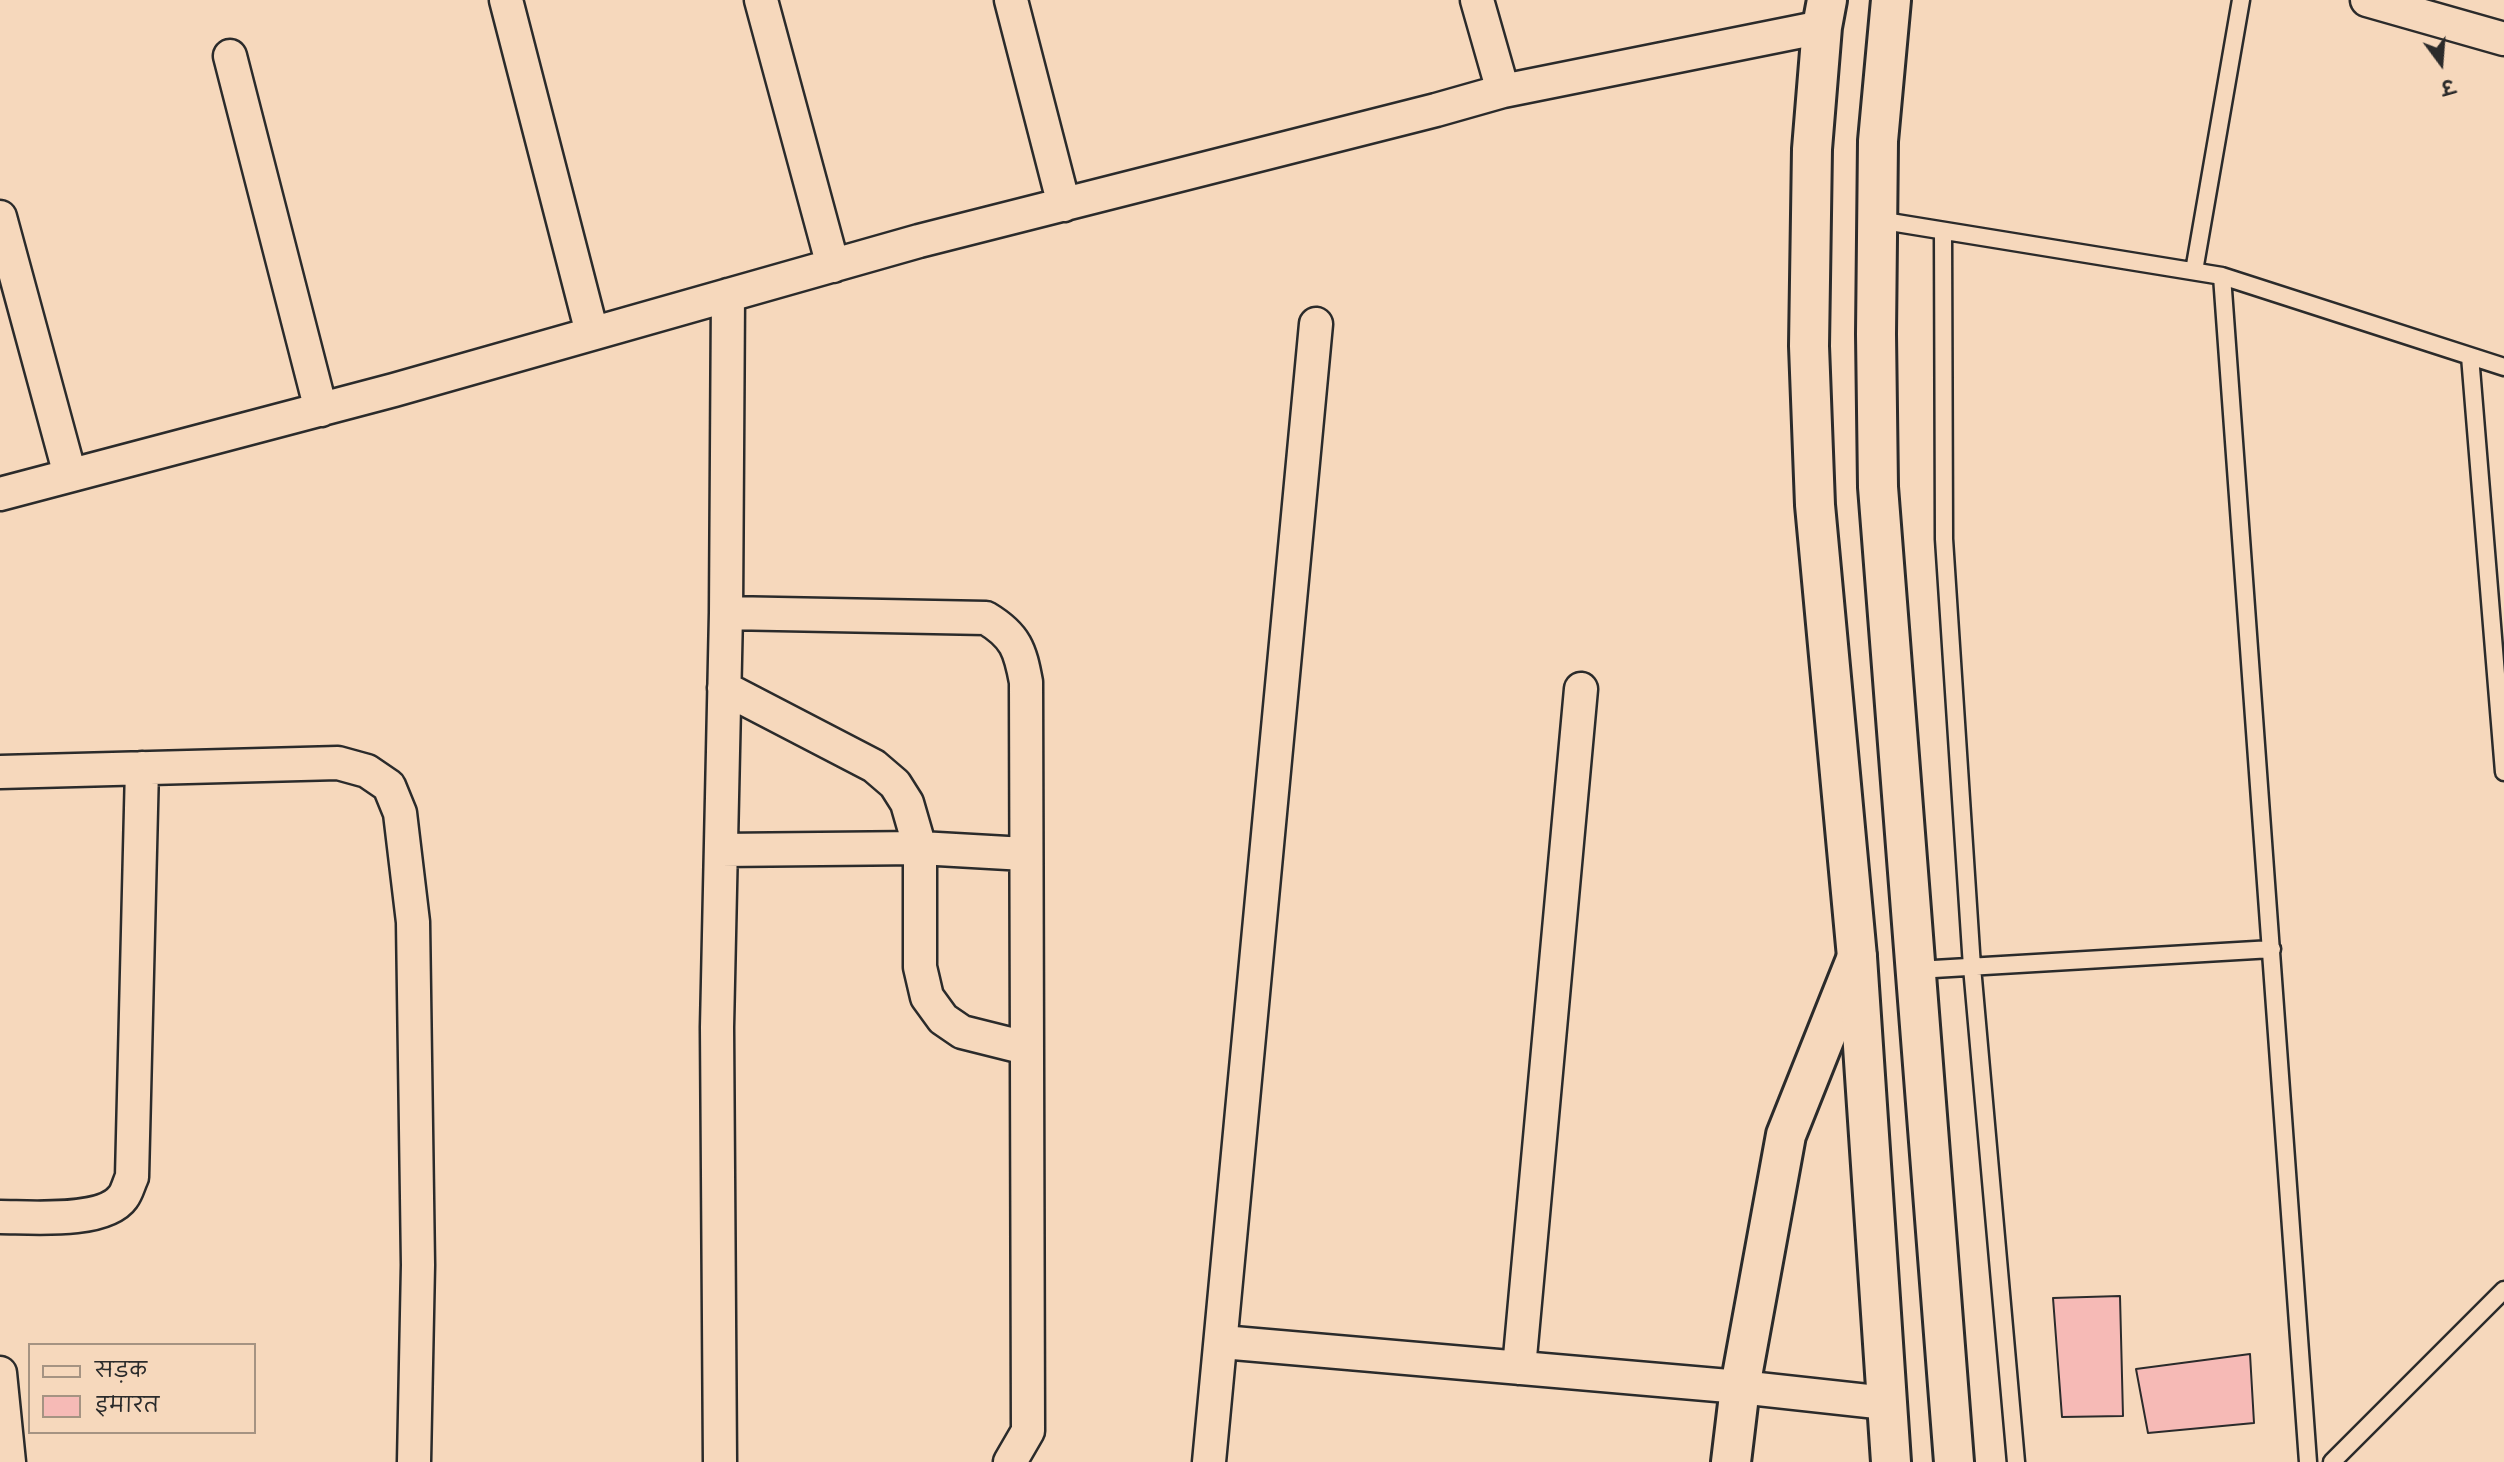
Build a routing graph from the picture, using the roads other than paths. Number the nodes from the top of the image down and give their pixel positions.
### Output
1 (506, 0) edge
2 (761, 0) edge
3 (1011, 0) edge
4 (1477, 0) edge
5 (1891, 0) edge
6 (2241, 0) edge
7 (2367, 0) edge
8 (1825, 14) edge
9 (2504, 39) edge
10 (230, 56) dead end
11 (1503, 91) junction
12 (1064, 205) junction
13 (0, 217) edge
14 (1877, 220) junction
15 (1943, 231) junction
16 (832, 266) junction
17 (2194, 271) junction
18 (2222, 276) junction
19 (728, 295) junction
20 (1316, 324) dead end
21 (592, 333) junction
22 (2470, 356) junction
23 (2504, 367) edge
24 (321, 410) junction
25 (71, 475) junction
26 (0, 494) edge
27 (726, 613) junction
28 (724, 688) junction
29 (1581, 689) dead end
30 (142, 768) junction
31 (0, 772) edge
32 (2504, 772) edge
33 (920, 848) junction
34 (721, 850) junction
35 (1025, 854) junction
36 (2272, 949) junction
37 (1857, 957) junction
38 (1972, 967) junction
39 (1917, 970) junction
40 (1026, 1048) junction
41 (0, 1217) edge
42 (2504, 1290) edge
43 (1222, 1342) junction
44 (1519, 1368) junction
45 (0, 1374) edge
46 (1740, 1387) junction
47 (1887, 1439) edge
48 (9, 1462) edge
49 (414, 1462) edge
50 (720, 1462) edge
51 (1010, 1462) edge
52 (1209, 1462) edge
53 (1731, 1462) edge
54 (1954, 1462) edge
55 (2016, 1462) edge
56 (2308, 1462) edge
57 (2332, 1462) edge

1 - 21 street
2 - 16 street
3 - 12 street
4 - 11 street
5 - 14 main road
6 - 17 lane
7 - 9 street
8 - 11 street
8 - 37 main road
10 - 24 street
11 - 12 street
12 - 16 street
13 - 25 street
14 - 15 lane
14 - 39 main road
15 - 17 lane
15 - 38 lane
16 - 19 street
17 - 18 lane
18 - 22 lane
18 - 36 lane
19 - 21 street
19 - 27 street
20 - 43 street
21 - 24 street
22 - 23 lane
22 - 32 lane
24 - 25 street
25 - 26 street
27 - 28 street
27 - 35 street
28 - 33 street
28 - 34 street
29 - 44 street
30 - 31 street
30 - 41 street
30 - 49 street
33 - 34 street
33 - 35 street
33 - 40 street
34 - 50 street
35 - 40 street
36 - 38 lane
36 - 56 lane
37 - 46 main road
37 - 47 main road
38 - 39 lane
38 - 55 lane
39 - 54 main road
40 - 51 street
42 - 57 lane
43 - 44 street
43 - 52 street
44 - 46 street
45 - 48 street
46 - 47 street
46 - 53 main road

